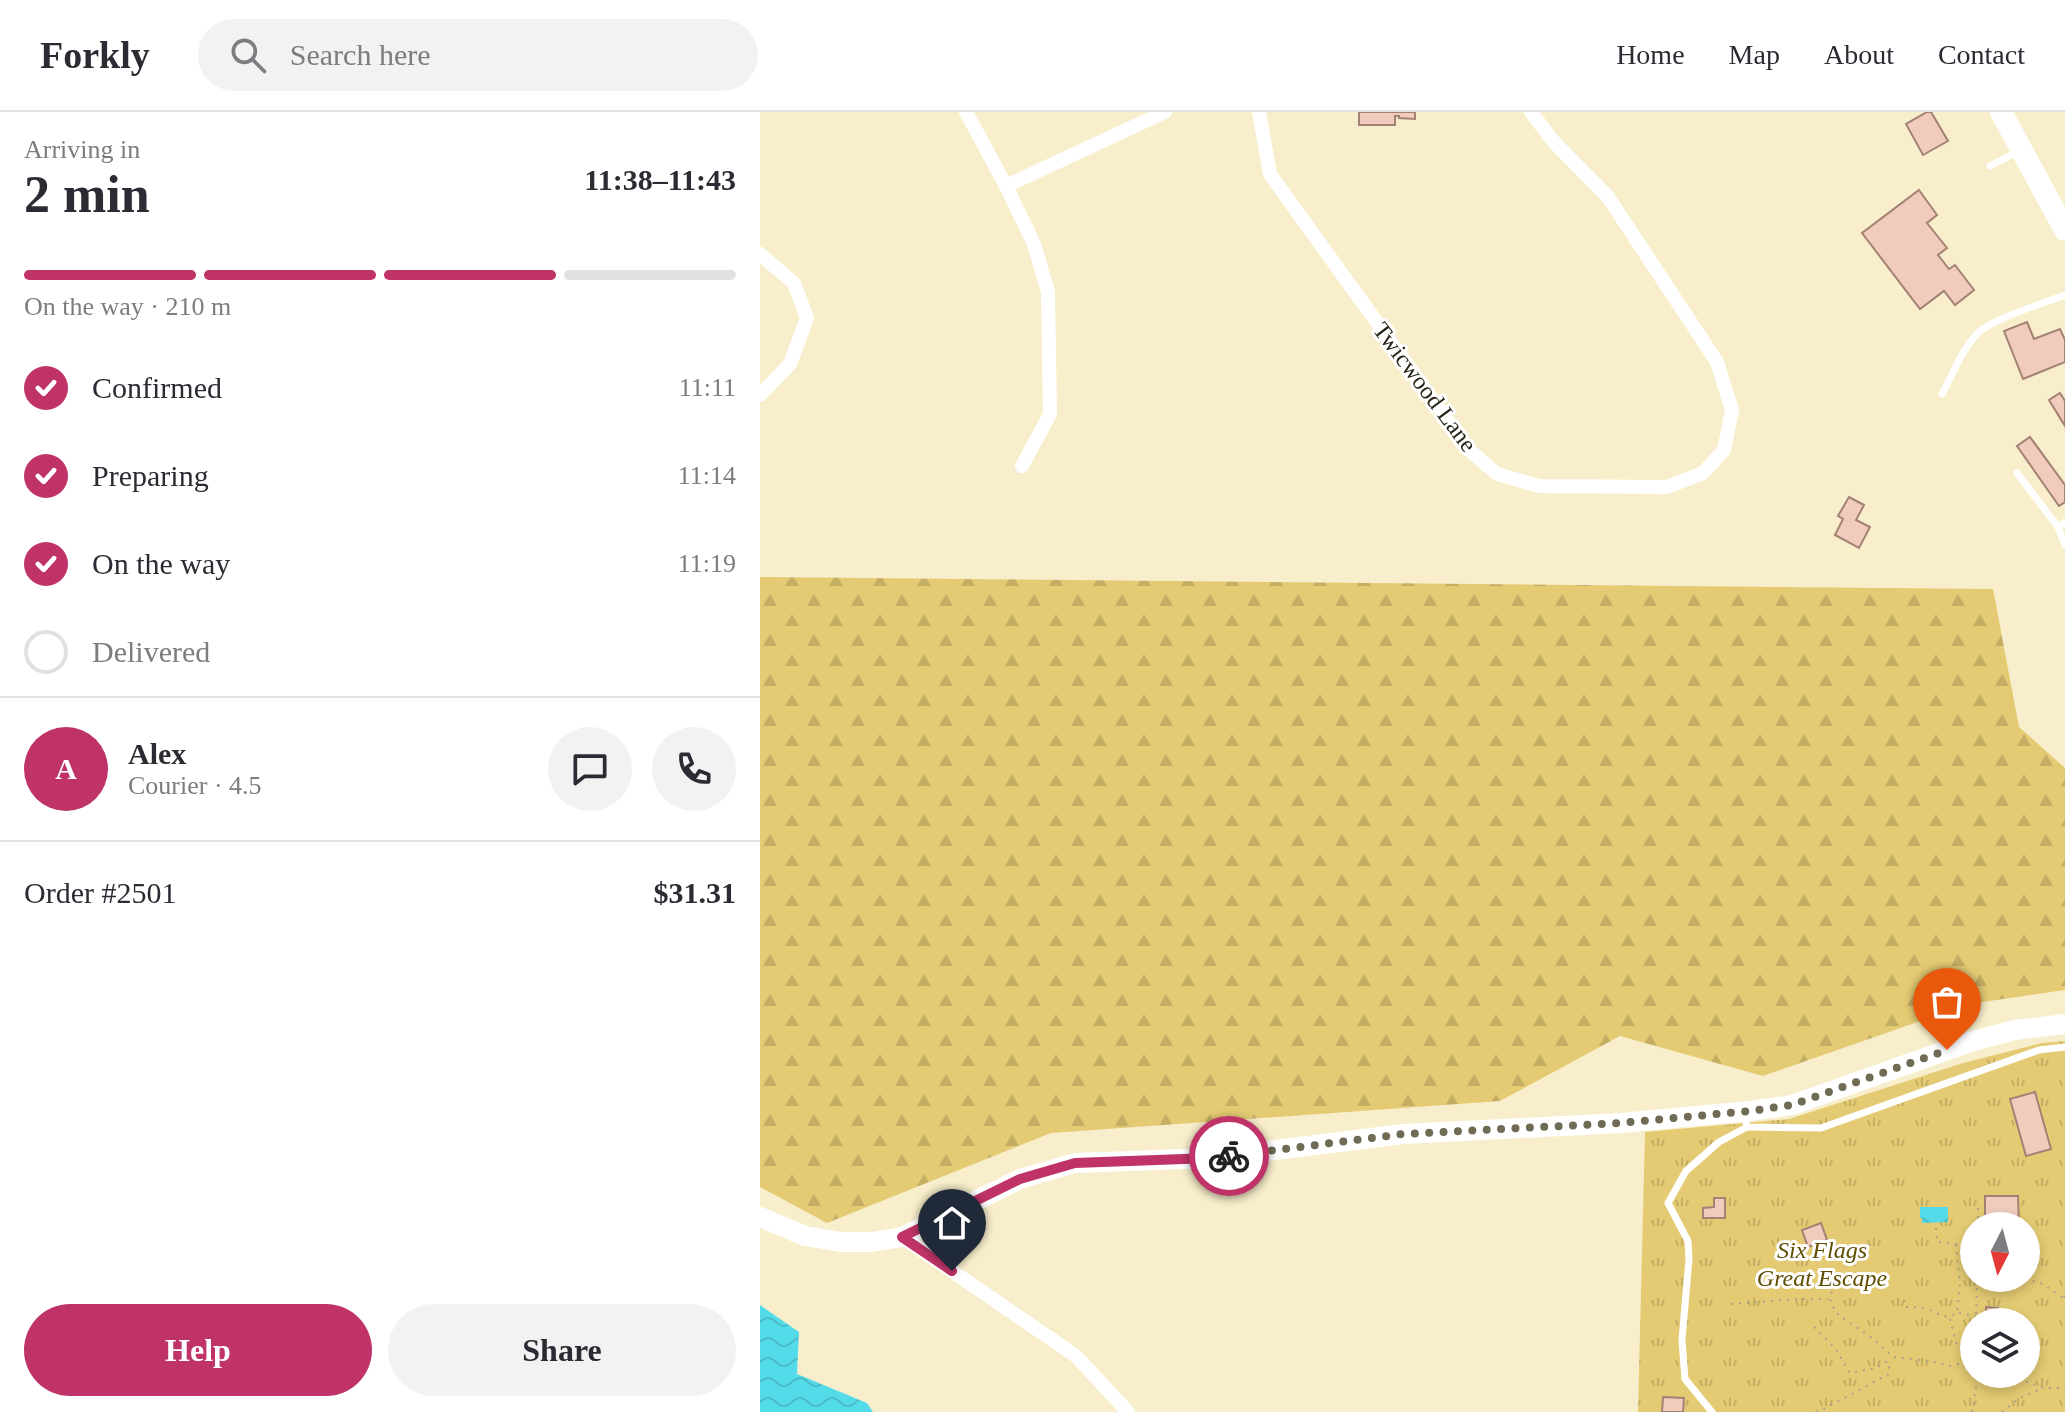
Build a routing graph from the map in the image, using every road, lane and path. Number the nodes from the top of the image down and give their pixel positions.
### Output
1 (966, 112) edge
2 (1165, 112) edge
3 (1259, 112) edge
4 (1531, 112) edge
5 (2001, 112) edge
6 (2021, 150) junction
7 (1990, 166) dead end
8 (1006, 186) junction
9 (2065, 230) edge
10 (760, 254) edge
11 (2065, 295) edge
12 (1942, 394) dead end
13 (760, 395) edge
14 (1022, 466) dead end
15 (2017, 473) dead end
16 (2061, 524) edge
17 (2065, 545) edge
18 (2065, 1024) edge
19 (2065, 1047) edge
20 (1745, 1120) junction
21 (1978, 1206) dead end
22 (1978, 1212) edge
23 (760, 1217) edge
24 (1936, 1228) dead end
25 (902, 1237) junction
26 (1956, 1244) junction
27 (1960, 1244) edge
28 (1860, 1283) dead end
29 (2040, 1283) edge
30 (2064, 1297) edge
31 (1830, 1299) junction
32 (1904, 1300) dead end
33 (2065, 1303) edge
34 (1731, 1304) dead end
35 (1957, 1313) junction
36 (1960, 1313) edge
37 (1950, 1317) junction
38 (1814, 1327) dead end
39 (1960, 1347) edge
40 (1893, 1357) junction
41 (1889, 1361) junction
42 (1960, 1364) edge
43 (2040, 1386) edge
44 (1976, 1388) edge
45 (2045, 1388) junction
46 (2065, 1388) edge
47 (1128, 1412) edge
48 (1712, 1412) edge
49 (1816, 1412) edge
50 (1972, 1412) edge
51 (2002, 1412) edge

1 - 8 street
2 - 8 street
3 - 4 street, Twicwood Lane
5 - 6 main road
6 - 7 lane
6 - 9 main road
8 - 14 street
10 - 13 street
11 - 12 lane
15 - 16 lane
16 - 17 lane
18 - 20 street
19 - 20 lane
20 - 25 street
20 - 48 lane
21 - 22 path
23 - 25 street
24 - 26 path
25 - 47 street
26 - 27 path
26 - 35 path
28 - 31 path
29 - 30 path
30 - 33 path
31 - 34 path
31 - 40 path
32 - 37 path
35 - 36 path
35 - 37 path
37 - 39 path
38 - 41 path
40 - 41 path
40 - 42 path
41 - 49 path
43 - 45 path
44 - 50 path
45 - 46 path
45 - 51 path

